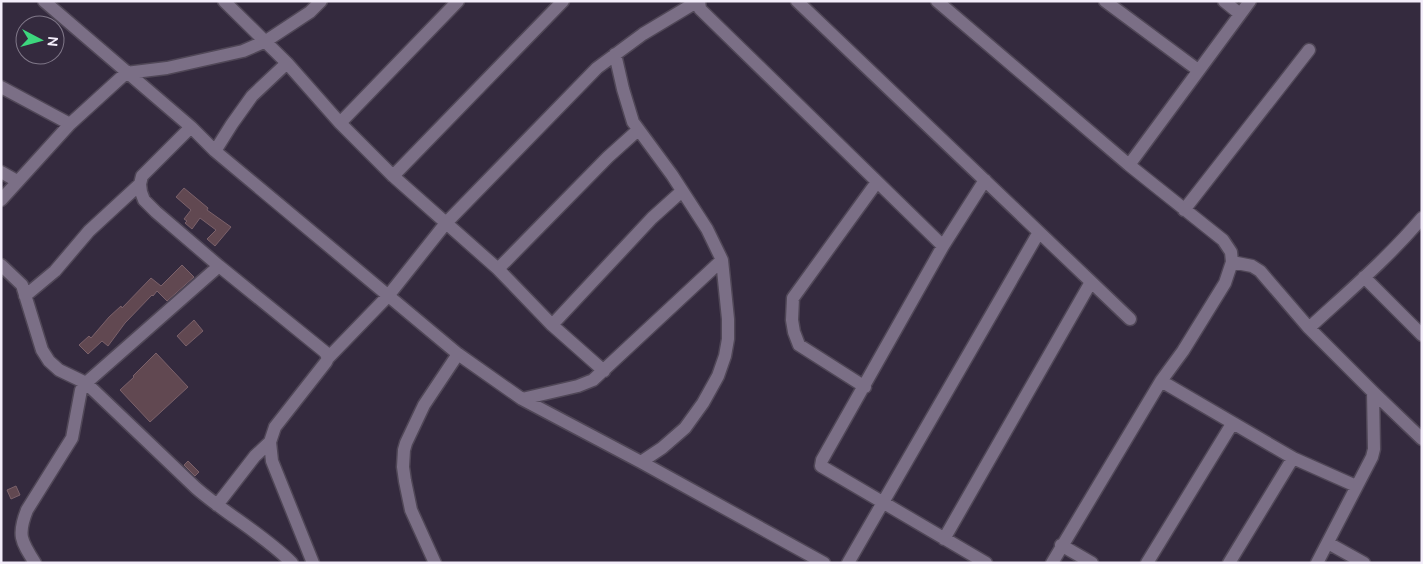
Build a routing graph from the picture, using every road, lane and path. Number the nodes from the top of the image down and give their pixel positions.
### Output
1 (44, 1) edge
2 (224, 1) edge
3 (321, 1) edge
4 (458, 1) edge
5 (563, 1) edge
6 (699, 1) edge
7 (797, 1) edge
8 (937, 1) edge
9 (1105, 1) edge
10 (1224, 1) edge
11 (1250, 1) edge
12 (1240, 14) junction
13 (266, 41) junction
14 (1309, 50) dead end
15 (615, 54) junction
16 (287, 63) junction
17 (1198, 70) junction
18 (126, 73) junction
19 (1, 87) edge
20 (70, 124) junction
21 (340, 124) junction
22 (191, 127) junction
23 (638, 130) junction
24 (215, 151) junction
25 (1129, 165) junction
26 (1, 172) edge
27 (393, 176) junction
28 (984, 180) junction
29 (17, 181) junction
30 (877, 182) junction
31 (140, 184) junction
32 (682, 191) junction
33 (1, 200) edge
34 (1184, 210) junction
35 (1422, 218) edge
36 (446, 223) junction
37 (1039, 232) junction
38 (943, 246) junction
39 (722, 260) junction
40 (1232, 262) junction
41 (1, 265) edge
42 (219, 266) junction
43 (498, 269) junction
44 (1364, 277) junction
45 (1091, 282) junction
46 (25, 296) junction
47 (388, 296) junction
48 (1130, 319) dead end
49 (552, 325) junction
50 (1309, 328) junction
51 (1422, 335) edge
52 (458, 354) junction
53 (328, 358) junction
54 (604, 370) junction
55 (86, 382) junction
56 (1161, 382) junction
57 (865, 387) junction
58 (1373, 392) junction
59 (522, 399) junction
60 (1232, 424) junction
61 (1422, 439) edge
62 (270, 442) junction
63 (1293, 458) junction
64 (641, 462) junction
65 (1356, 486) junction
66 (883, 504) junction
67 (217, 505) junction
68 (944, 538) junction
69 (1328, 543) junction
70 (1061, 545) junction
71 (35, 563) edge
72 (292, 563) edge
73 (312, 563) edge
74 (435, 563) edge
75 (824, 563) edge
76 (848, 563) edge
77 (986, 563) edge
78 (1052, 563) edge
79 (1092, 563) edge
80 (1147, 563) edge
81 (1229, 563) edge
82 (1317, 563) edge
83 (1364, 563) edge

1 - 18 street
2 - 13 street
3 - 13 street
4 - 21 street
5 - 27 street
6 - 15 street
6 - 30 street
7 - 28 street
8 - 25 street
9 - 17 street
10 - 12 street
11 - 12 street
12 - 17 street
13 - 16 street
13 - 18 street
14 - 34 street
15 - 23 street
15 - 36 street
16 - 21 street
16 - 24 street
17 - 25 street
18 - 20 street
18 - 22 street
19 - 20 street
20 - 29 street
21 - 27 street
22 - 24 street
22 - 31 street
23 - 32 street
23 - 43 street
24 - 47 street
25 - 34 street
26 - 29 street
27 - 36 street
28 - 37 street
28 - 38 street
29 - 33 street
30 - 38 street
30 - 57 street
31 - 42 street
31 - 46 street
32 - 39 street
32 - 49 street
34 - 40 street
35 - 44 street
36 - 43 street
36 - 47 street
37 - 45 street
37 - 66 street
38 - 57 street
39 - 54 street
39 - 64 street
40 - 50 street
40 - 56 street
41 - 46 street
42 - 53 street
42 - 55 street
43 - 49 street
44 - 50 street
44 - 51 street
45 - 48 street
45 - 68 street
46 - 55 street
47 - 52 street
47 - 53 street
49 - 54 street
50 - 58 street
52 - 59 street
52 - 74 street
53 - 62 street
54 - 59 street
55 - 67 street
55 - 71 street
56 - 60 street
56 - 70 street
57 - 66 street
58 - 61 street
58 - 65 street
59 - 64 street
60 - 63 street
60 - 80 street
62 - 67 street
62 - 73 street
63 - 65 street
63 - 81 street
64 - 75 street
65 - 69 street
66 - 68 street
66 - 76 street
67 - 72 street
68 - 77 street
69 - 82 street
69 - 83 street
70 - 78 street
70 - 79 street

